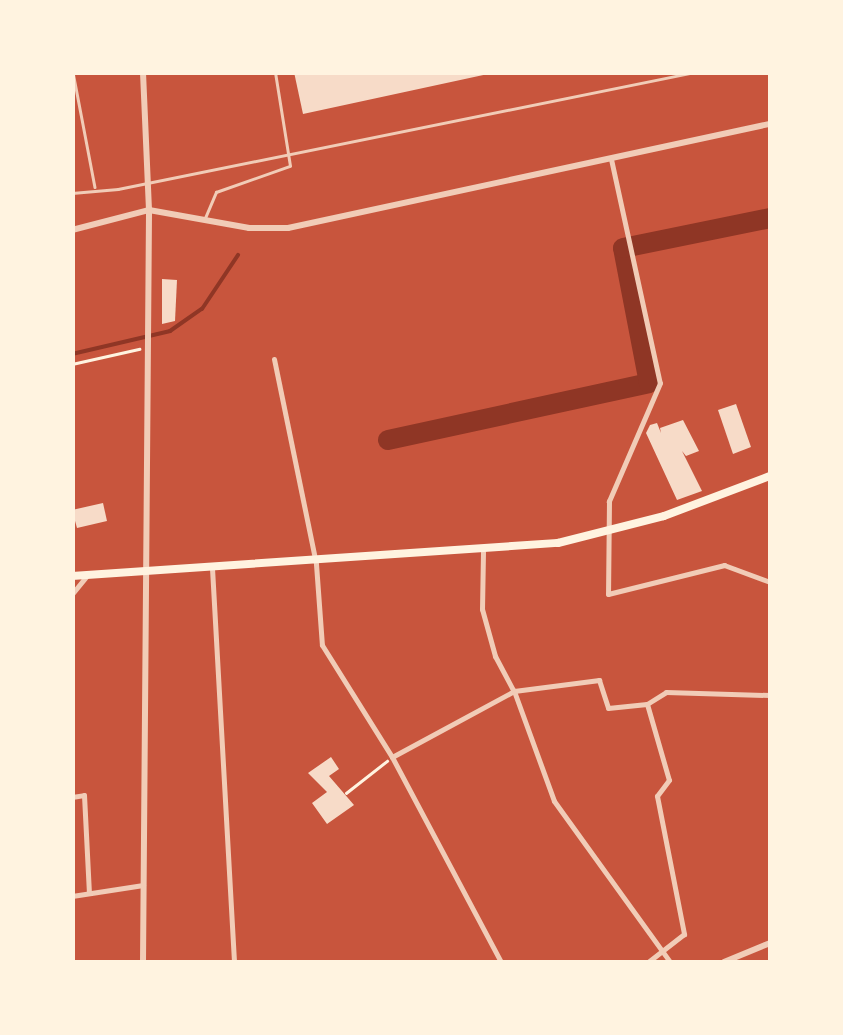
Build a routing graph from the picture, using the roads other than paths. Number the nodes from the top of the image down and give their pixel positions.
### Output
1 (73, 72) edge
2 (144, 72) edge
3 (276, 72) edge
4 (695, 72) edge
5 (770, 124) edge
6 (292, 152) junction
7 (611, 159) junction
8 (96, 188) junction
9 (72, 193) edge
10 (149, 210) junction
11 (205, 220) junction
12 (72, 230) edge
13 (274, 359) dead end
14 (770, 476) edge
15 (606, 532) junction
16 (483, 552) junction
17 (316, 564) junction
18 (212, 568) junction
19 (146, 572) junction
20 (87, 575) junction
21 (72, 576) edge
22 (770, 582) edge
23 (72, 594) edge
24 (514, 690) junction
25 (770, 695) edge
26 (647, 704) junction
27 (392, 757) junction
28 (72, 798) edge
29 (143, 885) junction
30 (89, 894) junction
31 (72, 896) edge
32 (770, 942) edge
33 (663, 950) junction
34 (143, 962) edge
35 (234, 962) edge
36 (501, 962) edge
37 (648, 962) edge
38 (670, 962) edge
39 (724, 962) edge

1 - 8 lane
2 - 10 street
3 - 6 lane
4 - 6 lane
5 - 7 street
6 - 8 lane
6 - 11 lane
7 - 11 street
7 - 15 street
8 - 9 lane
10 - 11 street
10 - 12 street
10 - 19 street
13 - 17 street
14 - 15 main road
15 - 16 main road
15 - 22 street
16 - 17 main road
16 - 24 street
17 - 18 main road
17 - 27 street
18 - 19 main road
18 - 35 street
19 - 20 main road
19 - 29 street
20 - 21 main road
20 - 23 street
24 - 26 street
24 - 27 street
24 - 33 street
25 - 26 street
26 - 33 street
27 - 36 street
28 - 30 street
29 - 30 street
29 - 34 street
30 - 31 street
32 - 39 street
33 - 37 street
33 - 38 street

